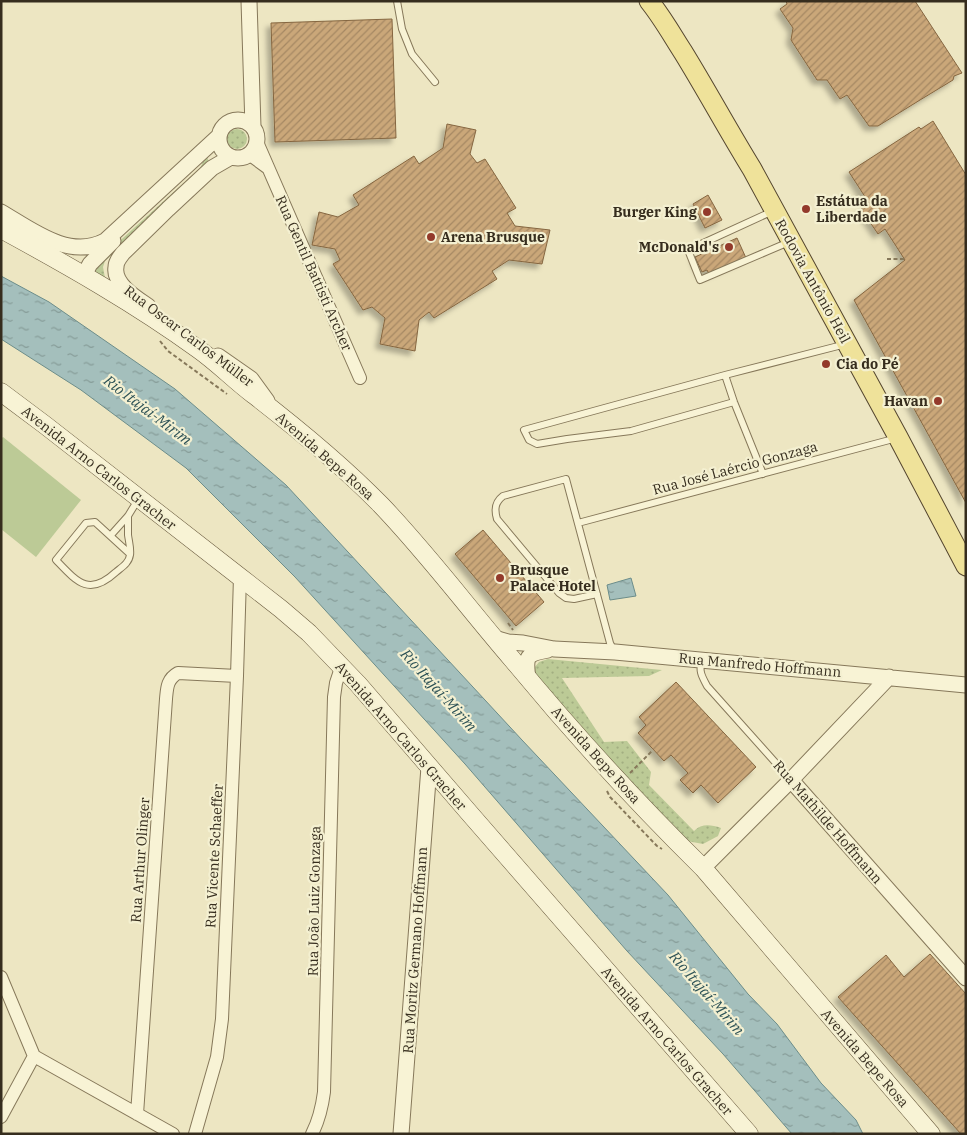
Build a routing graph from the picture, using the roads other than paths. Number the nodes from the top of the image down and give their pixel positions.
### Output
1 (249, 1) edge
2 (397, 1) edge
3 (649, 1) edge
4 (251, 79) junction
5 (435, 82) dead end
6 (236, 120) junction
7 (253, 127) junction
8 (219, 136) junction
9 (253, 148) junction
10 (199, 154) junction
11 (231, 156) junction
12 (775, 211) junction
13 (1, 212) edge
14 (1, 229) edge
15 (1, 240) edge
16 (791, 241) junction
17 (84, 275) junction
18 (126, 314) junction
19 (847, 344) junction
20 (725, 375) junction
21 (360, 378) dead end
22 (248, 391) junction
23 (1, 392) edge
24 (734, 402) junction
25 (275, 412) junction
26 (898, 437) junction
27 (763, 474) junction
28 (139, 498) junction
29 (128, 516) junction
30 (578, 523) junction
31 (110, 535) junction
32 (130, 554) junction
33 (966, 566) edge
34 (240, 577) junction
35 (597, 594) junction
36 (494, 638) junction
37 (554, 649) junction
38 (614, 652) junction
39 (702, 660) junction
40 (341, 668) junction
41 (238, 676) junction
42 (889, 677) junction
43 (528, 679) junction
44 (966, 685) edge
45 (429, 767) junction
46 (791, 780) junction
47 (703, 868) junction
48 (1, 977) edge
49 (966, 978) edge
50 (34, 1056) junction
51 (138, 1114) junction
52 (1, 1118) edge
53 (173, 1134) edge
54 (195, 1134) edge
55 (312, 1134) edge
56 (401, 1134) edge
57 (749, 1134) edge
58 (931, 1134) edge

1 - 4 street
2 - 5 lane
3 - 12 main road, Rodovia Antônio Heil
4 - 6 street
4 - 7 street
6 - 7 street
6 - 8 street
7 - 9 street
8 - 10 street
8 - 11 street
9 - 11 street
9 - 21 street, Rua Gentil Battisti Archer
10 - 13 street
10 - 17 street
11 - 25 street, Rua Oscar Carlos Müller
12 - 16 main road, Rodovia Antônio Heil
12 - 16 lane
14 - 17 main road, Avenida Bepe Rosa
15 - 18 main road, Avenida Bepe Rosa
16 - 19 main road, Rodovia Antônio Heil
17 - 18 main road, Rua Oscar Carlos Müller
17 - 22 main road, Avenida Bepe Rosa
18 - 22 main road, Avenida Bepe Rosa
19 - 20 lane
19 - 26 main road, Rodovia Antônio Heil
20 - 24 lane
20 - 24 lane
22 - 25 main road, Avenida Bepe Rosa
23 - 28 main road, Avenida Arno Carlos Gracher
24 - 27 lane
25 - 36 main road, Avenida Bepe Rosa
26 - 27 lane, Rua José Laércio Gonzaga
26 - 33 main road, Rodovia Antônio Heil
27 - 30 lane, Rua José Laércio Gonzaga
28 - 29 lane
28 - 34 main road, Avenida Arno Carlos Gracher
29 - 31 lane
29 - 32 lane
30 - 35 lane
30 - 35 lane
31 - 32 lane
31 - 32 lane
34 - 40 main road, Avenida Arno Carlos Gracher
34 - 41 street, Rua Vicente Schaeffer
35 - 38 lane
36 - 37 street, Rua Manfredo Hoffmann
36 - 43 main road, Avenida Bepe Rosa
37 - 38 street, Rua Manfredo Hoffmann
37 - 43 street, Rua Manfredo Hoffmann
38 - 39 street, Rua Manfredo Hoffmann
39 - 42 street, Rua Manfredo Hoffmann
39 - 46 lane, Rua Mathilde Hoffmann
40 - 45 main road, Avenida Arno Carlos Gracher
40 - 55 street, Rua João Luiz Gonzaga
41 - 51 street, Rua Arthur Olinger
41 - 54 street, Rua Vicente Schaeffer
42 - 44 street, Rua Manfredo Hoffmann
42 - 46 street
43 - 47 main road, Avenida Bepe Rosa
45 - 56 street, Rua Moritz Germano Hoffmann
45 - 57 main road, Avenida Arno Carlos Gracher
46 - 47 street
46 - 49 street, Rua Mathilde Hoffmann
47 - 58 main road, Avenida Bepe Rosa
48 - 50 street
50 - 51 street
50 - 52 street
51 - 53 street

